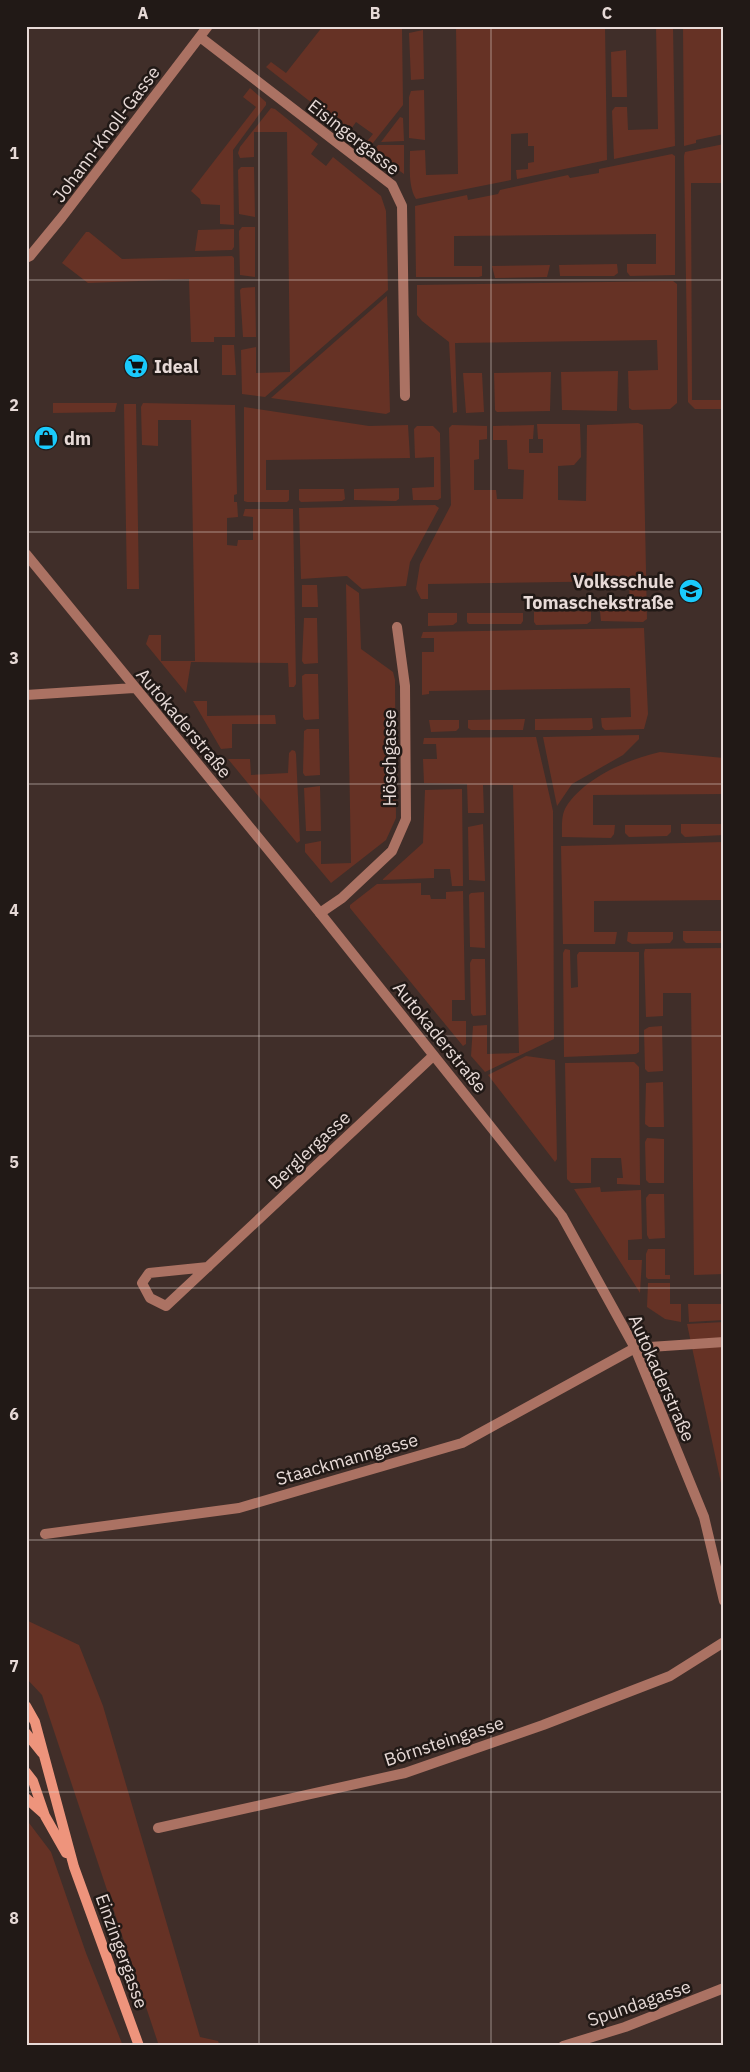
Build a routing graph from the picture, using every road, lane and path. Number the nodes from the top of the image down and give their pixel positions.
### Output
1 (208, 26) edge
2 (200, 37) junction
3 (27, 259) edge
4 (405, 396) dead end
5 (26, 554) edge
6 (397, 627) dead end
7 (134, 688) junction
8 (26, 695) edge
9 (320, 913) junction
10 (433, 1056) junction
11 (208, 1267) junction
12 (724, 1342) edge
13 (634, 1348) junction
14 (45, 1534) dead end
15 (724, 1601) edge
16 (724, 1642) edge
17 (26, 1706) edge
18 (26, 1733) edge
19 (44, 1756) junction
20 (26, 1772) edge
21 (26, 1798) edge
22 (45, 1816) junction
23 (158, 1828) dead end
24 (74, 1867) junction
25 (724, 1988) edge
26 (139, 2046) edge
27 (563, 2046) edge

1 - 2 street, Johann-Knoll-Gasse
2 - 3 street, Johann-Knoll-Gasse
2 - 4 street, Eisingergasse
5 - 7 street, Autokaderstraße
6 - 9 street, Höschgasse
7 - 8 street
7 - 9 street, Autokaderstraße
9 - 10 street, Autokaderstraße
10 - 11 street, Berglergasse
10 - 13 street, Autokaderstraße
11 - 11 street, Berglergasse
12 - 13 street
13 - 14 street, Staackmanngasse
13 - 15 street, Autokaderstraße
16 - 23 street, Börnsteingasse
17 - 19 main road, Einzingergasse
18 - 19 main road, Einzingergasse
19 - 24 main road, Einzingergasse
20 - 22 main road, Einzingergasse
21 - 22 main road, Einzingergasse
22 - 24 main road, Einzingergasse
24 - 26 main road, Einzingergasse
25 - 27 street, Spundagasse

